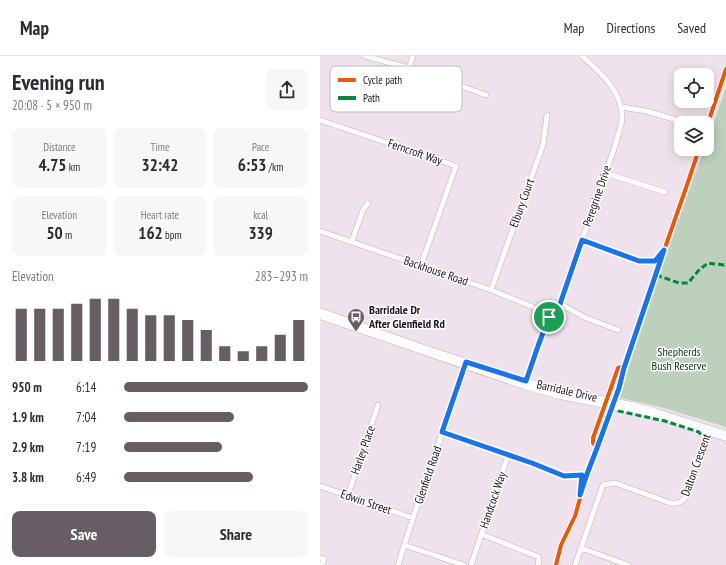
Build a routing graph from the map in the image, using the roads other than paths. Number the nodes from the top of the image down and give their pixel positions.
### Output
1 (365, 56) edge
2 (413, 56) edge
3 (582, 56) edge
4 (402, 66) edge
5 (410, 66) edge
6 (462, 87) edge
7 (486, 95) dead end
8 (621, 107) junction
9 (547, 115) dead end
10 (674, 119) edge
11 (320, 120) edge
12 (605, 173) junction
13 (665, 192) dead end
14 (368, 203) dead end
15 (320, 230) edge
16 (582, 240) junction
17 (352, 241) junction
18 (639, 261) dead end
19 (421, 265) junction
20 (491, 290) junction
21 (560, 304) junction
22 (320, 311) edge
23 (320, 316) edge
24 (549, 317) junction
25 (618, 330) dead end
26 (466, 364) junction
27 (525, 384) junction
28 (378, 405) dead end
29 (709, 430) junction
30 (442, 432) junction
31 (726, 434) edge
32 (726, 438) edge
33 (508, 455) junction
34 (564, 476) dead end
35 (320, 486) edge
36 (348, 495) junction
37 (413, 518) junction
38 (481, 534) junction
39 (404, 545) junction
40 (581, 548) junction
41 (320, 558) edge
42 (322, 565) edge
43 (398, 565) edge
44 (464, 565) edge
45 (471, 565) edge
46 (538, 565) edge
47 (576, 565) edge
48 (628, 565) edge

1 - 4 street
2 - 5 street
3 - 8 street, Peregrine Drive
6 - 7 street
8 - 10 street
8 - 12 street, Peregrine Drive
9 - 20 street, Elbury Court
11 - 19 street, Ferncroft Way
12 - 13 street
12 - 16 street, Peregrine Drive
14 - 17 street
15 - 17 street, Backhouse Road
16 - 18 street
16 - 21 street, Peregrine Drive
17 - 19 street, Backhouse Road
19 - 20 street, Backhouse Road
20 - 24 street, Backhouse Road
21 - 24 street, Peregrine Drive
21 - 25 street
22 - 26 street, Barridale Drive
23 - 26 street, Barridale Drive
24 - 27 street, Peregrine Drive
26 - 27 street, Barridale Drive
26 - 30 street, Glenfield Road
27 - 29 street, Barridale Drive
28 - 36 street, Harley Place
29 - 31 street, Barridale Drive
29 - 32 street, Barridale Drive
29 - 40 street, Dalton Crescent
30 - 33 street, Handcock Way
30 - 37 street, Glenfield Road
33 - 34 street
33 - 38 street, Handcock Way
35 - 36 street, Edwin Street
36 - 37 street, Edwin Street
37 - 39 street, Glenfield Road
38 - 45 street, Handcock Way
38 - 46 street
39 - 43 street, Glenfield Road
39 - 44 street
40 - 47 street, Dalton Crescent
40 - 48 street
41 - 42 street

